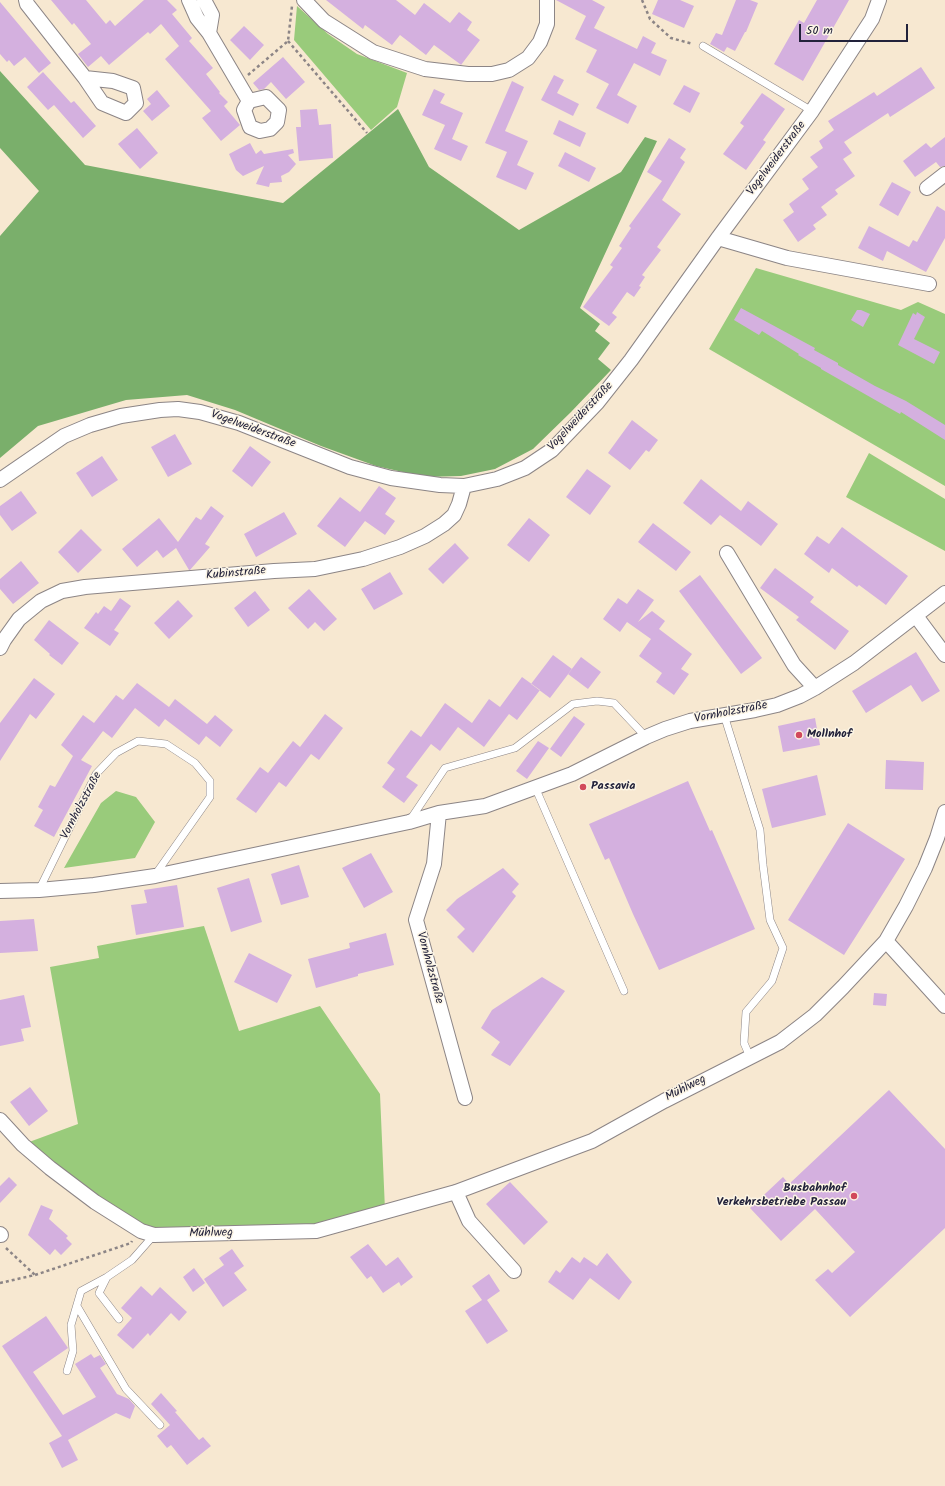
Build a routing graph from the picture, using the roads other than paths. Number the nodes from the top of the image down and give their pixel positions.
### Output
1 (26, 0) edge
2 (189, 0) edge
3 (204, 0) edge
4 (304, 0) edge
5 (548, 0) edge
6 (879, 0) edge
7 (209, 33) junction
8 (703, 46) road end
9 (85, 78) dead end
10 (249, 101) dead end
11 (812, 111) junction
12 (945, 174) edge
13 (927, 188) dead end
14 (718, 238) junction
15 (929, 284) dead end
16 (0, 480) edge
17 (464, 486) junction
18 (726, 553) dead end
19 (945, 593) edge
20 (916, 616) junction
21 (0, 648) edge
22 (945, 655) edge
23 (816, 688) junction
24 (724, 715) junction
25 (646, 737) junction
26 (536, 787) junction
27 (945, 812) edge
28 (439, 813) junction
29 (408, 822) junction
30 (155, 876) junction
31 (39, 890) junction
32 (0, 891) edge
33 (886, 941) junction
34 (624, 990) dead end
35 (945, 1006) edge
36 (750, 1057) junction
37 (465, 1098) dead end
38 (0, 1120) edge
39 (456, 1192) junction
40 (148, 1233) junction
41 (514, 1271) dead end
42 (107, 1277) junction
43 (77, 1306) junction
44 (119, 1319) dead end
45 (67, 1371) dead end
46 (160, 1425) dead end

1 - 9 street
2 - 7 street
3 - 7 street
4 - 5 street
6 - 11 street, Vogelweiderstraße
7 - 10 street
8 - 11 lane
11 - 14 street, Vogelweiderstraße
12 - 13 street
14 - 15 street
14 - 17 street, Vogelweiderstraße
16 - 17 street, Vogelweiderstraße
17 - 21 street, Kubinstraße
18 - 23 street
19 - 20 street, Vornholzstraße
20 - 22 street
20 - 23 street, Vornholzstraße
23 - 24 street, Vornholzstraße
24 - 25 street, Vornholzstraße
24 - 36 lane
25 - 26 street, Vornholzstraße
25 - 29 lane
26 - 28 street, Vornholzstraße
26 - 34 lane
27 - 33 street, Mühlweg
28 - 29 street, Vornholzstraße
28 - 37 street, Vornholzstraße
29 - 30 street, Vornholzstraße
30 - 31 street, Vornholzstraße
30 - 31 lane, Vornholzstraße
31 - 32 street, Vornholzstraße
33 - 35 street
33 - 36 street, Mühlweg
36 - 39 street, Mühlweg
38 - 40 street
39 - 40 street, Mühlweg
39 - 41 street
40 - 42 lane
42 - 43 lane
42 - 44 lane
43 - 45 lane
43 - 46 lane

